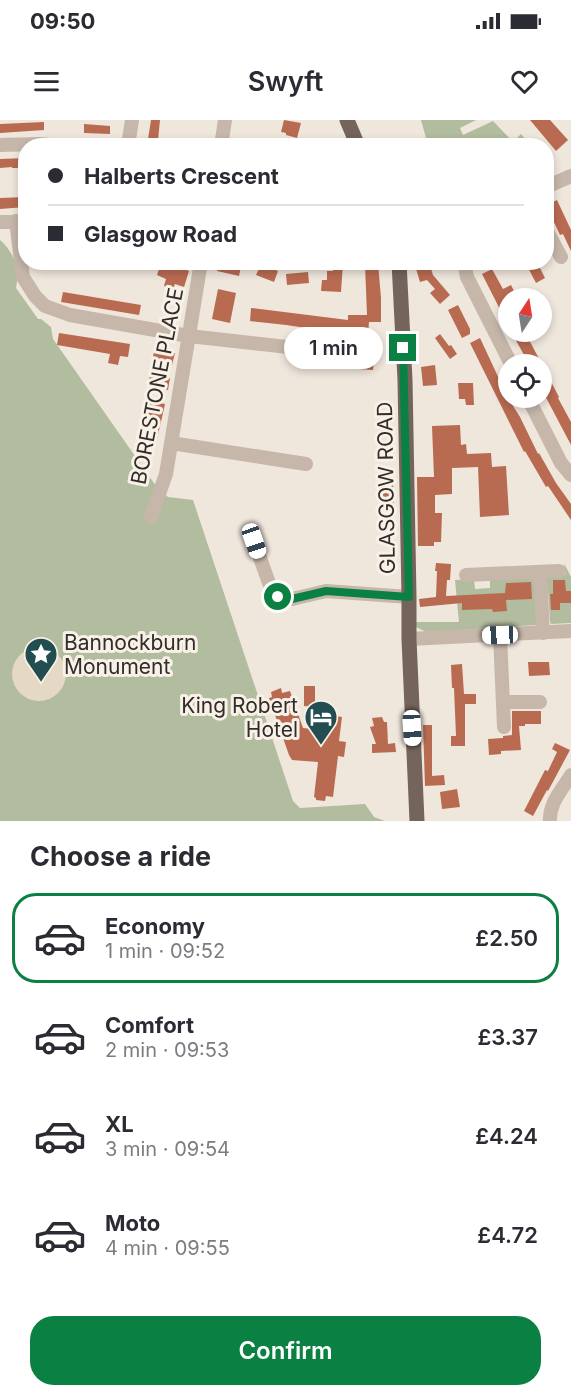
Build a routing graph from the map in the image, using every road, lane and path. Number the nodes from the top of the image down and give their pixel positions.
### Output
1 (132, 120) edge
2 (225, 120) edge
3 (347, 120) edge
4 (129, 138) edge
5 (222, 138) edge
6 (355, 138) edge
7 (0, 145) edge
8 (18, 145) edge
9 (571, 176) edge
10 (554, 183) edge
11 (0, 222) edge
12 (18, 222) edge
13 (554, 244) edge
14 (561, 257) dead end
15 (23, 270) edge
16 (200, 270) edge
17 (399, 270) edge
18 (465, 270) edge
19 (189, 336) junction
20 (341, 353) dead end
21 (506, 354) edge
22 (533, 408) edge
23 (171, 443) junction
24 (306, 464) dead end
25 (571, 475) edge
26 (151, 517) dead end
27 (254, 541) dead end
28 (559, 571) dead end
29 (540, 572) junction
30 (466, 575) dead end
31 (409, 597) junction
32 (543, 633) junction
33 (570, 633) edge
34 (500, 635) junction
35 (408, 639) junction
36 (503, 702) junction
37 (540, 702) dead end
38 (504, 727) dead end
39 (570, 779) edge
40 (417, 821) edge
41 (550, 821) edge

1 - 4 street
2 - 5 street
3 - 6 main road
7 - 8 street
9 - 10 street
11 - 12 street
13 - 14 street
15 - 19 street
16 - 19 street, BORESTONE PLACE
17 - 31 main road, GLASGOW ROAD
18 - 21 street
19 - 20 street
19 - 23 street, BORESTONE PLACE
22 - 25 street
23 - 24 street
23 - 26 street, BORESTONE PLACE
27 - 31 street
28 - 29 street
29 - 30 street
29 - 32 street
31 - 35 main road, GLASGOW ROAD
32 - 33 street
32 - 34 street
34 - 35 street
34 - 36 street
35 - 40 main road, GLASGOW ROAD
36 - 37 street
36 - 38 street
39 - 41 street

